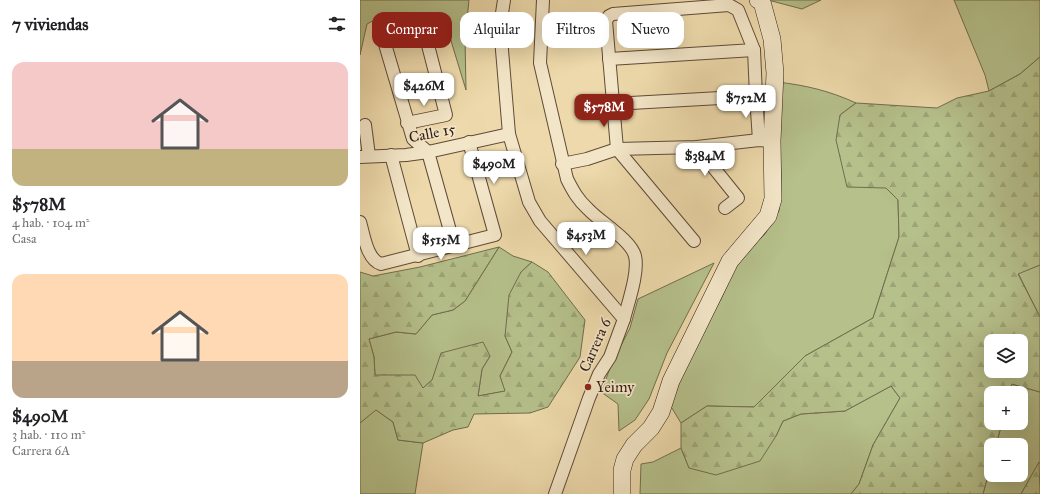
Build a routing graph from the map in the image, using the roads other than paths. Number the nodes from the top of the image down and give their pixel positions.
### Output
1 (504, 0) edge
2 (543, 0) edge
3 (758, 0) edge
4 (754, 50) junction
5 (609, 59) junction
6 (756, 96) junction
7 (614, 104) junction
8 (407, 123) junction
9 (365, 125) dead end
10 (509, 134) junction
11 (765, 141) junction
12 (469, 142) junction
13 (696, 147) junction
14 (617, 149) junction
15 (428, 152) junction
16 (391, 155) junction
17 (364, 156) edge
18 (562, 164) junction
19 (725, 208) dead end
20 (360, 222) edge
21 (694, 241) dead end
22 (454, 245) junction
23 (418, 256) junction
24 (624, 320) junction
25 (555, 494) edge
26 (622, 494) edge

1 - 10 street, Carrera 6
2 - 18 street
3 - 11 street
4 - 5 street
4 - 5 street
4 - 6 street
5 - 7 street
6 - 7 street
6 - 11 street
7 - 14 street
8 - 8 street
8 - 15 street
9 - 17 street
10 - 12 street, Calle 15
10 - 24 street, Carrera 6
11 - 13 street
11 - 26 street
12 - 15 street, Calle 15
12 - 22 street
13 - 14 street
13 - 19 street
14 - 18 street
14 - 21 street
15 - 16 street, Calle 15
15 - 22 street
16 - 17 street, Calle 15
16 - 23 street
18 - 24 street
20 - 23 street
22 - 23 street
24 - 25 street, Carrera 6

